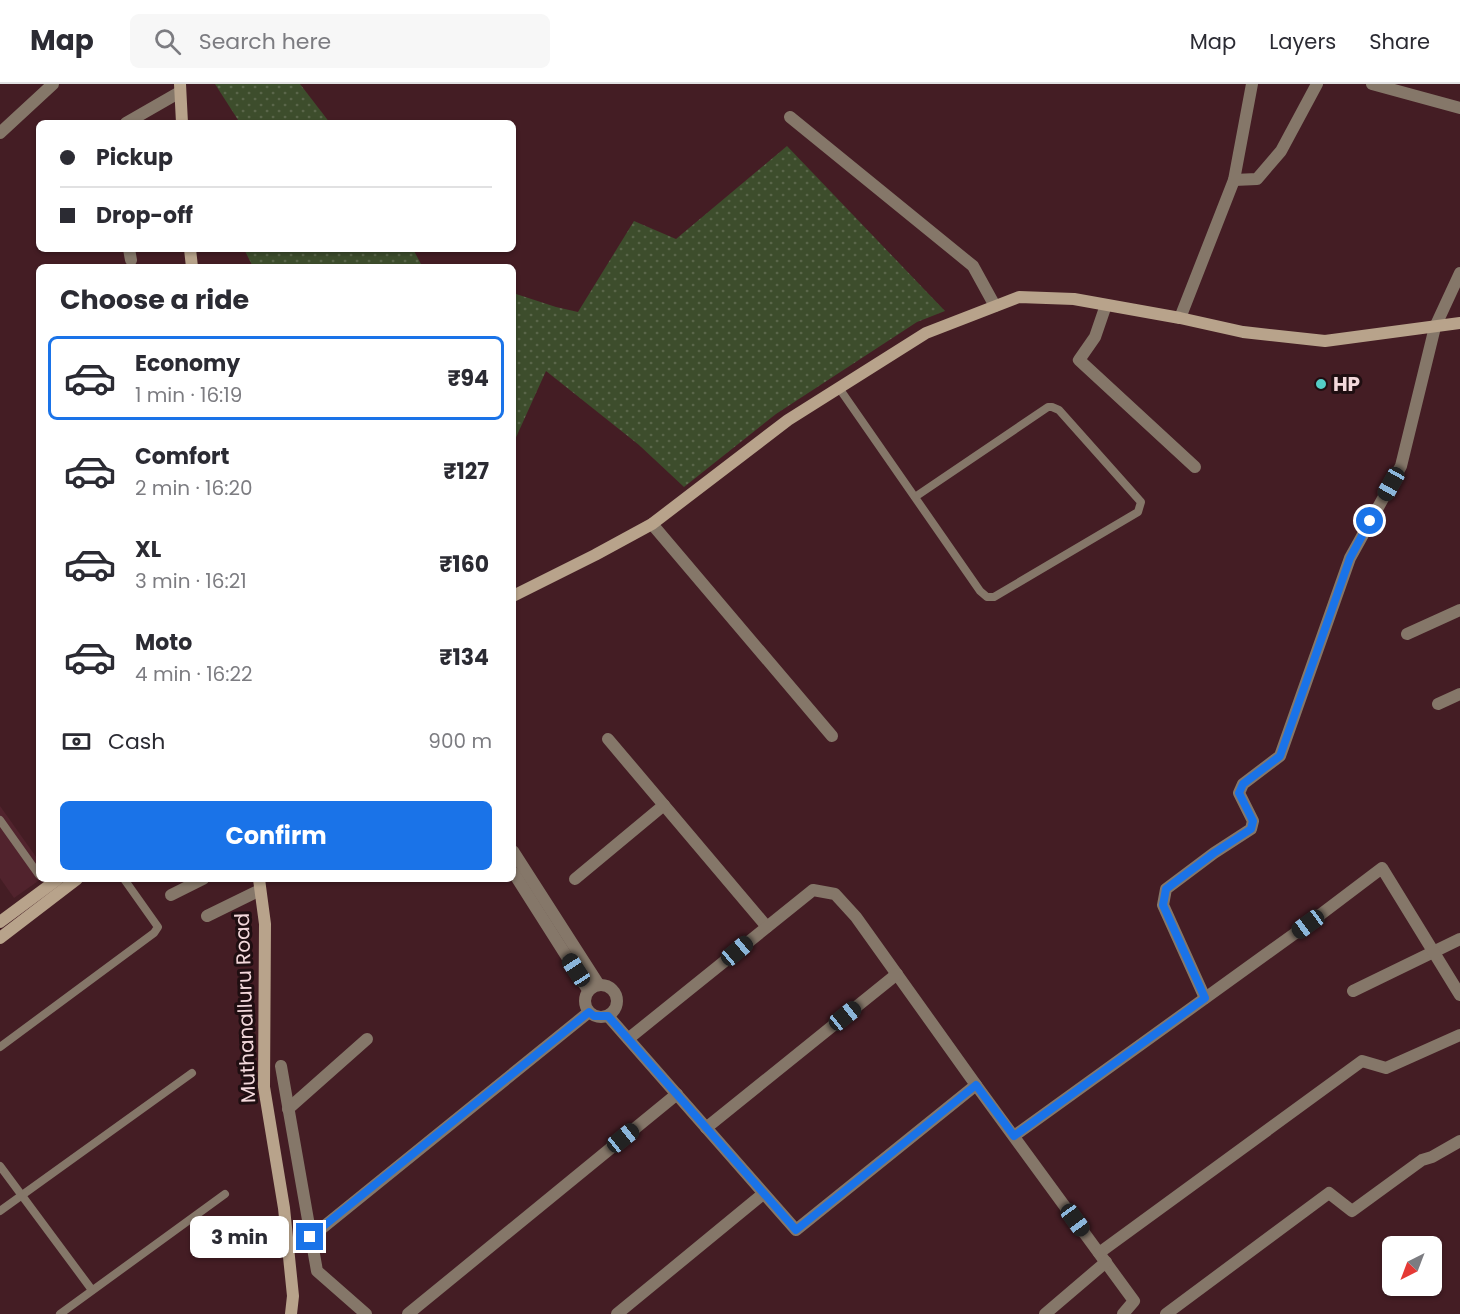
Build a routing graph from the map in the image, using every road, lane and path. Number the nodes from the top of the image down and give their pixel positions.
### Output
1 (53, 84) edge
2 (1252, 84) edge
3 (1317, 84) edge
4 (1371, 84) edge
5 (180, 88) edge
6 (1460, 108) edge
7 (790, 117) dead end
8 (131, 120) edge
9 (182, 120) edge
10 (0, 133) edge
11 (1234, 180) junction
12 (1460, 273) edge
13 (1106, 305) junction
14 (995, 306) junction
15 (1180, 318) junction
16 (1460, 323) edge
17 (1435, 327) junction
18 (839, 388) junction
19 (1195, 467) dead end
20 (915, 497) junction
21 (652, 524) junction
22 (516, 595) edge
23 (1460, 610) edge
24 (1407, 634) dead end
25 (1460, 694) edge
26 (1438, 704) dead end
27 (832, 736) dead end
28 (608, 739) dead end
29 (664, 805) junction
30 (0, 820) edge
31 (516, 855) edge
32 (36, 870) edge
33 (516, 876) edge
34 (574, 879) dead end
35 (41, 882) edge
36 (73, 882) edge
37 (126, 882) edge
38 (197, 882) edge
39 (259, 884) edge
40 (171, 895) dead end
41 (207, 916) dead end
42 (0, 922) edge
43 (767, 927) junction
44 (0, 938) edge
45 (1460, 939) edge
46 (1435, 951) junction
47 (897, 974) junction
48 (594, 987) junction
49 (1353, 991) dead end
50 (1460, 995) edge
51 (1205, 998) junction
52 (589, 1012) junction
53 (608, 1016) junction
54 (1460, 1035) edge
55 (367, 1039) dead end
56 (628, 1039) junction
57 (0, 1047) edge
58 (281, 1066) dead end
59 (192, 1073) dead end
60 (976, 1085) junction
61 (677, 1095) junction
62 (288, 1109) junction
63 (706, 1128) junction
64 (1014, 1136) junction
65 (1460, 1141) edge
66 (0, 1166) edge
67 (225, 1194) dead end
68 (763, 1194) junction
69 (22, 1195) junction
70 (0, 1211) edge
71 (310, 1237) junction
72 (1102, 1257) junction
73 (92, 1290) junction
74 (60, 1314) edge
75 (291, 1314) edge
76 (366, 1314) edge
77 (408, 1314) edge
78 (617, 1314) edge
79 (1046, 1314) edge
80 (1123, 1314) edge
81 (1166, 1314) edge

1 - 10 street
2 - 11 street
3 - 11 street
4 - 6 street
5 - 8 street
5 - 9 main road
7 - 14 street
11 - 15 street
12 - 17 street
13 - 14 main road
13 - 15 main road
13 - 19 street
14 - 18 main road
15 - 17 main road
16 - 17 main road
17 - 51 street
18 - 20 lane
18 - 21 main road
20 - 20 lane
21 - 22 main road
21 - 27 street
23 - 24 street
25 - 26 street
28 - 29 street
29 - 34 street
29 - 43 street
30 - 32 lane
31 - 48 street
33 - 48 street
35 - 42 main road
36 - 44 main road
37 - 57 lane
38 - 40 street
39 - 41 street
39 - 75 main road, Muthanalluru Road
43 - 47 street
43 - 56 street
45 - 46 street
46 - 49 street
46 - 50 street
46 - 51 street
47 - 60 street
47 - 63 street
48 - 52 street
48 - 53 street
51 - 64 street
52 - 53 street
52 - 71 street
53 - 56 street
54 - 72 street
55 - 62 street
56 - 61 street
58 - 62 street
59 - 69 lane
60 - 64 street
60 - 68 street
61 - 63 street
61 - 77 street
62 - 71 street
63 - 68 street
64 - 72 street
65 - 81 street
66 - 69 lane
67 - 73 lane
68 - 78 street
69 - 70 lane
69 - 73 lane
71 - 76 street
72 - 79 street
72 - 80 street
73 - 74 lane

